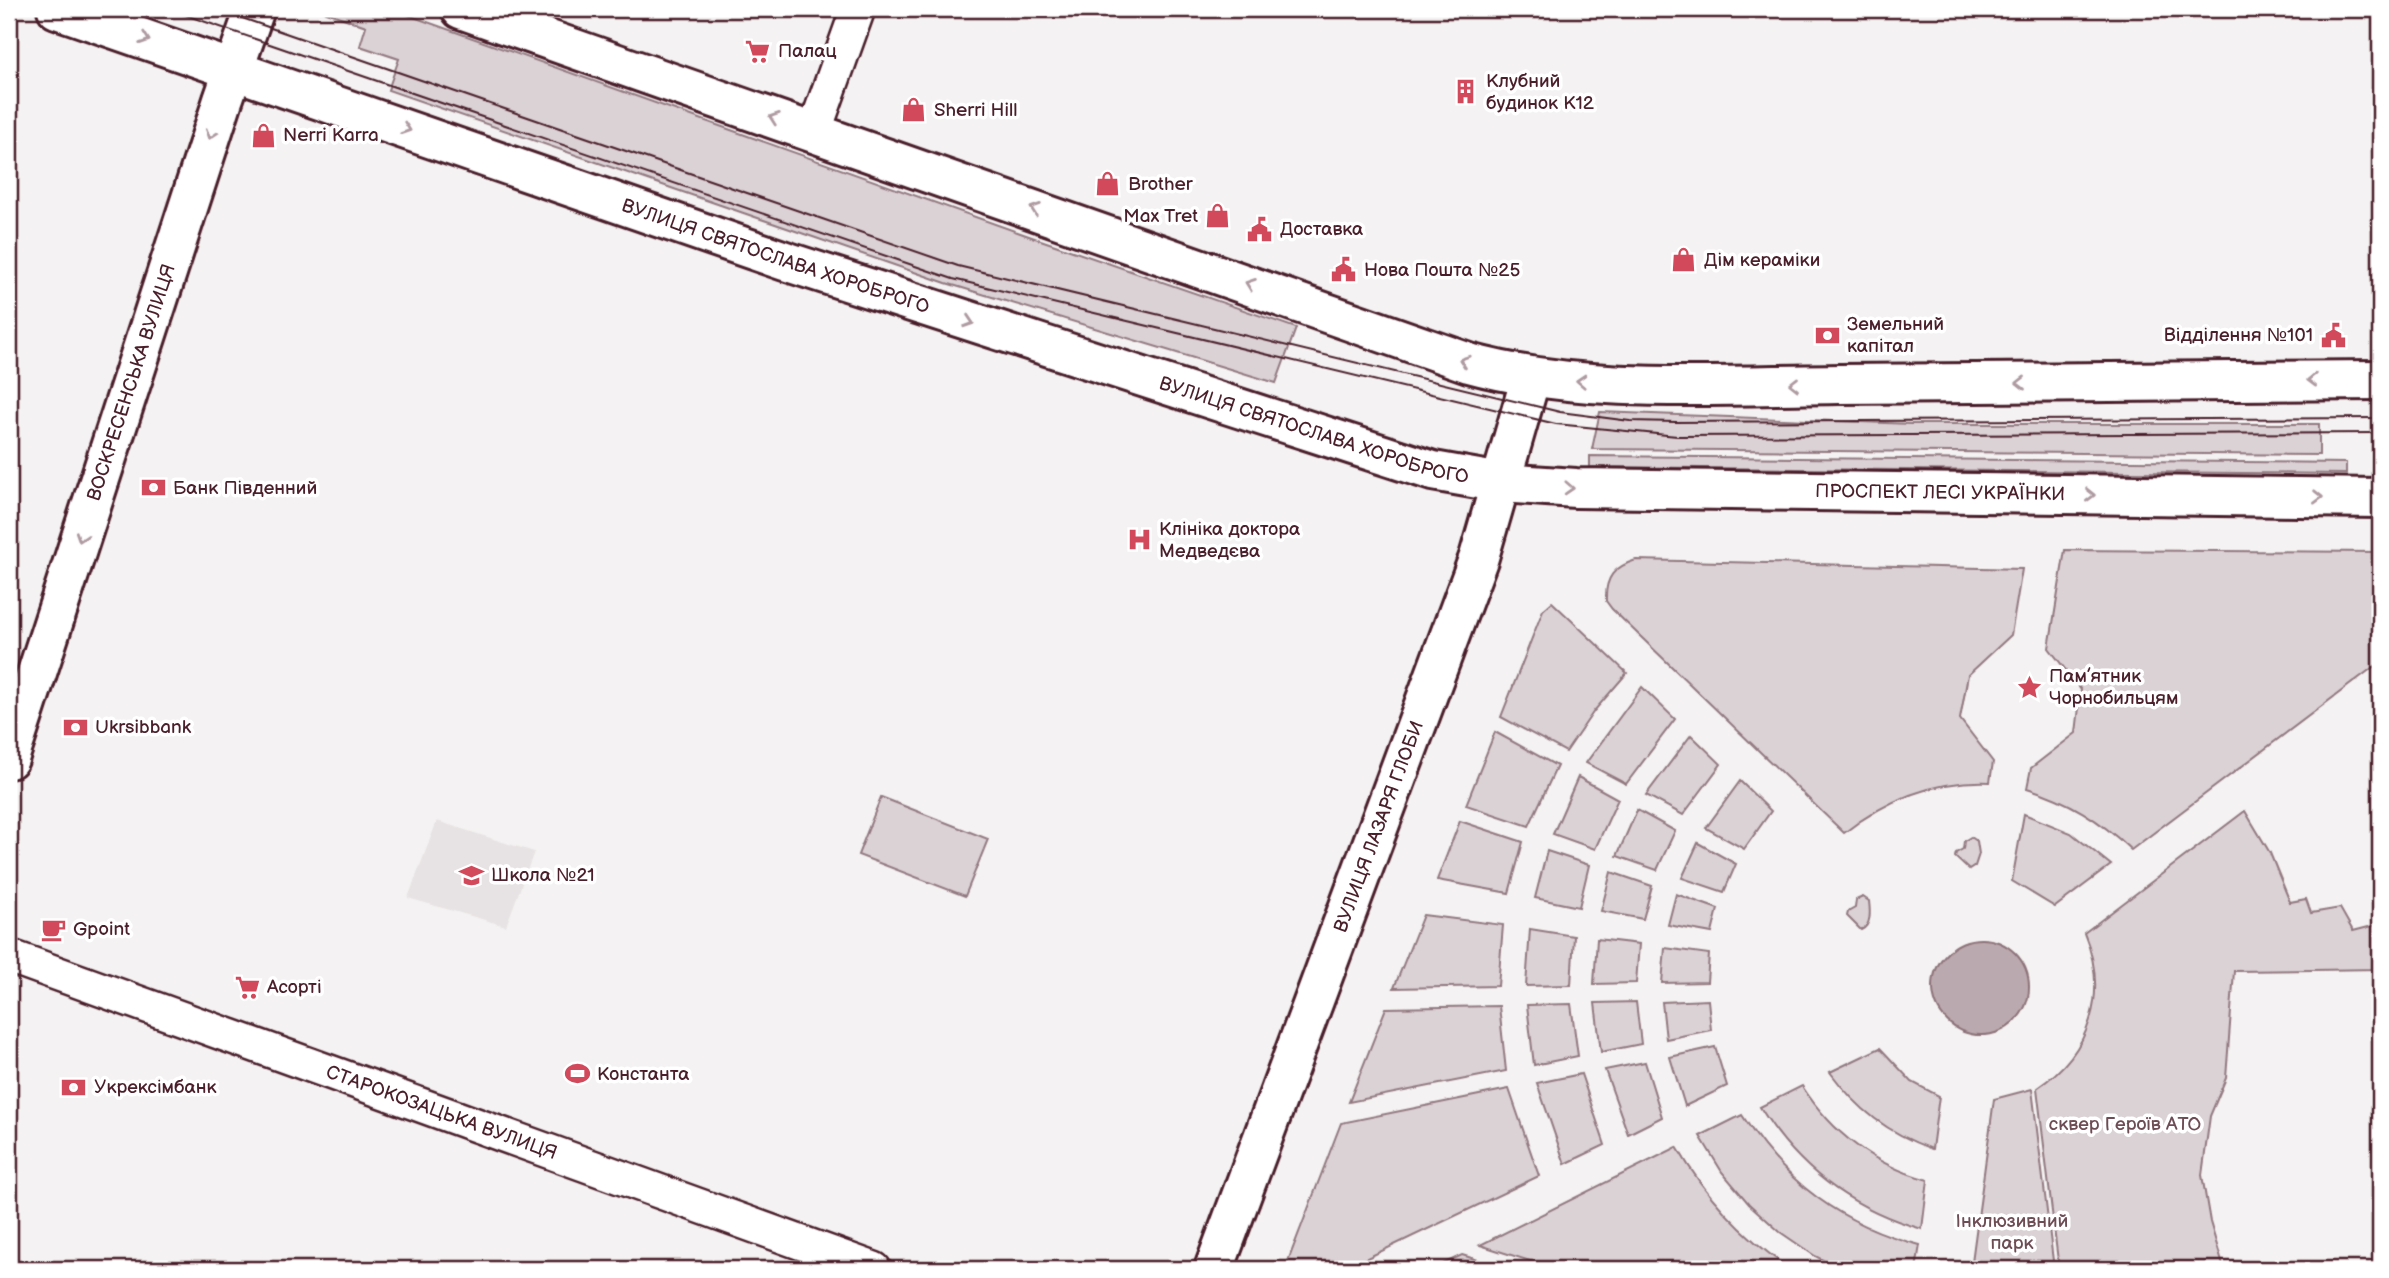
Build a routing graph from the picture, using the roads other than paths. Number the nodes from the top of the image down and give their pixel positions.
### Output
1 (57, 9) edge
2 (255, 9) edge
3 (461, 9) edge
4 (858, 9) edge
5 (233, 69) junction
6 (814, 132) junction
7 (1531, 377) junction
8 (2380, 380) edge
9 (1500, 483) junction
10 (2380, 498) edge
11 (9, 759) edge
12 (9, 956) edge
13 (874, 1269) edge
14 (1214, 1269) edge

1 -> 5 main road, ВУЛИЦЯ СВЯТОСЛАВА ХОРОБРОГО
2 - 5 main road, ВОСКРЕСЕНСЬКА ВУЛИЦЯ
6 -> 3 main road
4 - 6 street
5 -> 9 main road, ВУЛИЦЯ СВЯТОСЛАВА ХОРОБРОГО
5 -> 11 main road, ВОСКРЕСЕНСЬКА ВУЛИЦЯ
7 -> 6 main road
8 -> 7 main road
7 - 9 main road, ВУЛИЦЯ ЛАЗАРЯ ГЛОБИ
9 -> 10 main road, ПРОСПЕКТ ЛЕСІ УКРАЇНКИ
9 - 14 main road, ВУЛИЦЯ ЛАЗАРЯ ГЛОБИ
12 - 13 street, СТАРОКОЗАЦЬКА ВУЛИЦЯ

